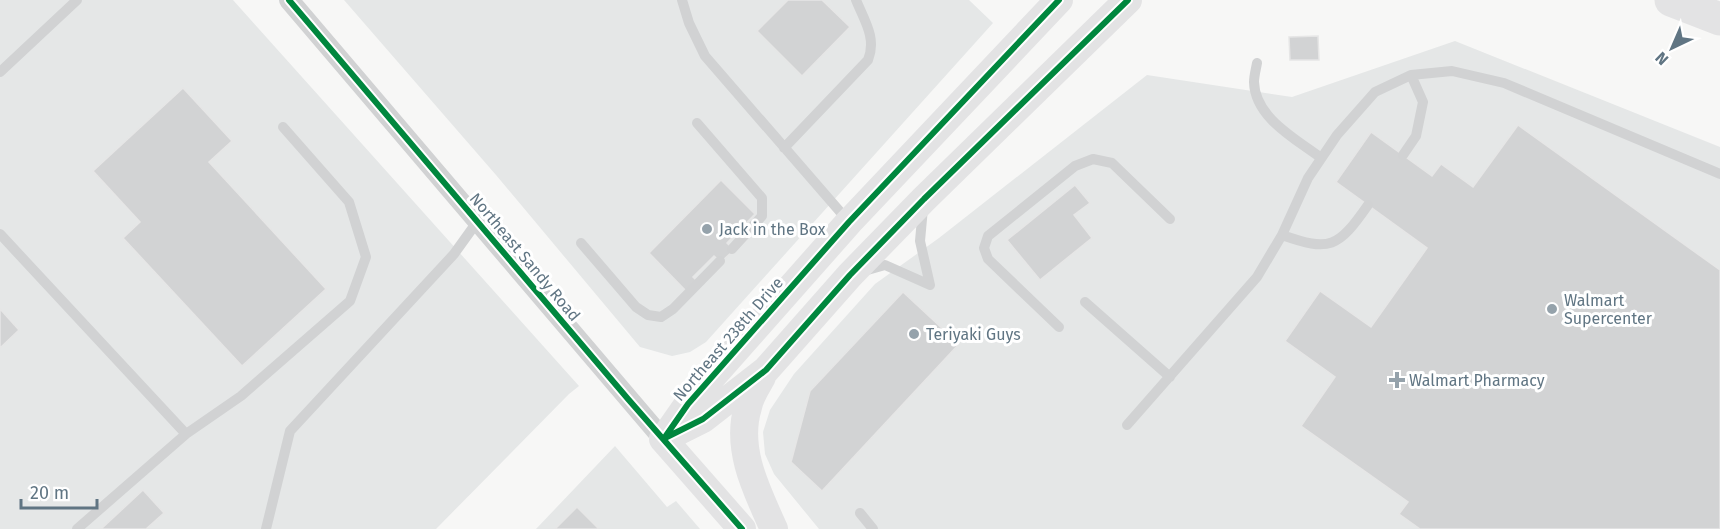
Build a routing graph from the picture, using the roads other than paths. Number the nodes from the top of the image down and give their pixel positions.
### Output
1 (77, 0) edge
2 (289, 0) edge
3 (682, 0) edge
4 (856, 0) edge
5 (1059, 0) edge
6 (1128, 0) edge
7 (1671, 0) edge
8 (1720, 19) edge
9 (1257, 63) dead end
10 (0, 72) edge
11 (1412, 75) junction
12 (697, 123) dead end
13 (283, 127) dead end
14 (784, 148) junction
15 (1403, 155) dead end
16 (1321, 158) junction
17 (1720, 174) edge
18 (924, 199) junction
19 (1368, 206) dead end
20 (1170, 219) dead end
21 (477, 222) junction
22 (849, 222) junction
23 (0, 234) edge
24 (1282, 235) junction
25 (581, 243) dead end
26 (732, 249) dead end
27 (720, 261) dead end
28 (850, 275) junction
29 (1085, 302) dead end
30 (1059, 327) dead end
31 (766, 370) junction
32 (1170, 376) junction
33 (1127, 425) dead end
34 (186, 434) junction
35 (663, 439) junction
36 (860, 513) dead end
37 (77, 529) edge
38 (266, 529) edge
39 (742, 529) edge
40 (774, 529) edge
41 (873, 529) edge

1 - 10 lane
2 - 21 street, Northeast Sandy Road
3 - 14 lane
4 - 14 lane
5 - 22 main road, Northeast 238th Drive
6 - 18 main road, Northeast 238th Drive
7 - 8 highway
9 - 16 lane
11 - 15 lane
11 - 16 lane
11 - 17 lane
12 - 26 lane
13 - 34 lane
14 - 22 lane
16 - 24 lane
18 - 28 main road, Northeast 238th Drive
18 - 28 lane
19 - 24 lane
20 - 30 lane
21 - 35 street, Northeast Sandy Road
21 - 38 lane
22 - 35 main road, Northeast 238th Drive
23 - 34 lane
24 - 32 lane
25 - 27 lane
28 - 31 main road, Northeast 238th Drive
29 - 32 lane
31 - 35 main road, Northeast 238th Drive
31 - 40 main road
32 - 33 lane
34 - 37 lane
35 - 39 main road, Northeast Sandy Road
36 - 41 lane

